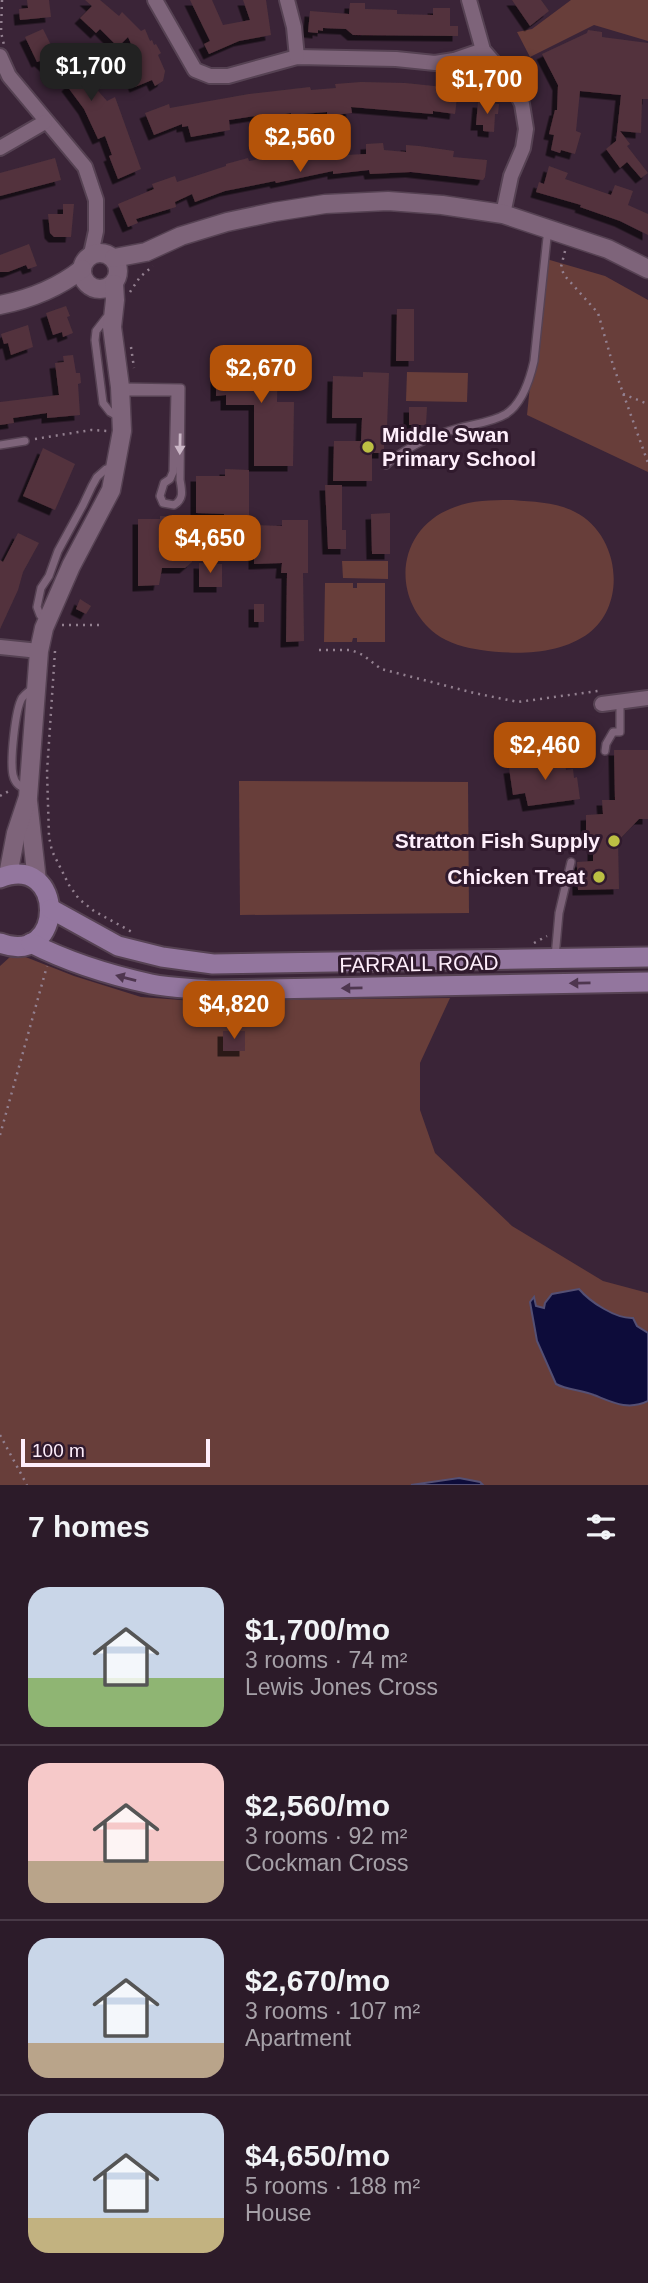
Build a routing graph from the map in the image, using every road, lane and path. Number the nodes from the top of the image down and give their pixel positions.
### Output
1 (155, 0) edge
2 (287, 0) edge
3 (469, 0) edge
4 (483, 50) junction
5 (0, 56) edge
6 (297, 57) junction
7 (45, 122) junction
8 (0, 148) edge
9 (503, 214) junction
10 (548, 228) junction
11 (566, 248) dead end
12 (152, 258) junction
13 (109, 266) junction
14 (648, 269) edge
15 (139, 279) junction
16 (57, 287) junction
17 (93, 287) junction
18 (128, 300) dead end
19 (0, 305) edge
20 (109, 323) junction
21 (131, 345) dead end
22 (125, 388) junction
23 (623, 394) junction
24 (648, 404) edge
25 (122, 424) junction
26 (25, 441) joint
27 (0, 445) edge
28 (648, 463) edge
29 (386, 465) dead end
30 (56, 640) dead end
31 (0, 647) edge
32 (319, 650) dead end
33 (39, 651) junction
34 (609, 689) dead end
35 (648, 698) edge
36 (620, 701) junction
37 (602, 704) dead end
38 (605, 751) dead end
39 (28, 794) junction
40 (571, 862) dead end
41 (4, 876) edge
42 (37, 881) junction
43 (51, 909) junction
44 (556, 934) junction
45 (138, 936) dead end
46 (31, 943) junction
47 (528, 945) dead end
48 (2, 947) edge
49 (50, 953) junction
50 (648, 957) edge
51 (555, 958) junction
52 (648, 982) edge
53 (0, 1135) edge
54 (0, 1435) edge
55 (27, 1485) edge

1 - 6 street
2 - 6 street
3 - 4 street
4 - 6 street
4 - 9 street
5 - 7 street
7 - 8 street
7 - 13 street
9 - 10 street
9 - 12 street
10 - 14 street
10 - 29 lane
11 - 23 path
12 - 13 street
12 - 15 path
13 - 15 path
13 - 16 street
13 - 17 street
13 - 20 street
15 - 18 path
16 - 17 street
16 - 19 street
17 - 20 street
20 - 22 street
20 - 25 lane
21 - 22 path
22 -> 22 lane
22 - 25 street
23 - 24 path
23 - 28 path
25 - 26 path
25 - 33 street
26 - 27 lane
30 - 45 path
31 - 33 street
32 - 34 path
33 - 39 street
35 - 36 street
36 - 37 street
36 - 38 lane
39 - 41 street
39 - 42 street
40 - 44 lane
41 - 42 main road
42 - 43 main road
43 - 46 main road
43 - 51 main road, FARRALL ROAD
44 - 47 path
44 - 51 lane
46 - 48 main road
46 - 49 main road, FARRALL ROAD
52 -> 49 main road, FARRALL ROAD
49 - 53 path
50 - 51 main road, FARRALL ROAD
54 - 55 path

